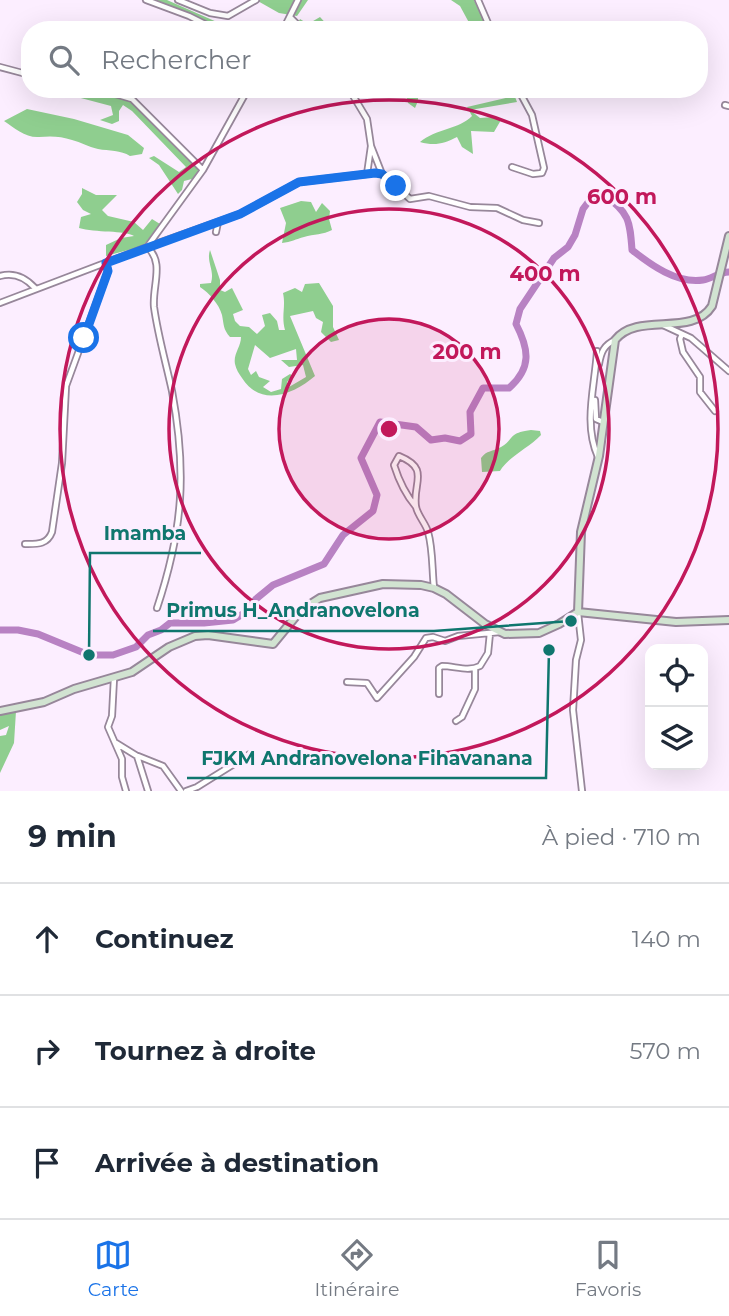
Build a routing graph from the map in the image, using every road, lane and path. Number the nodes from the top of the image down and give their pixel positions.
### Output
1 (146, 0) edge
2 (178, 0) edge
3 (256, 0) edge
4 (298, 0) edge
5 (478, 0) edge
6 (290, 17) junction
7 (200, 21) edge
8 (288, 21) edge
9 (294, 21) edge
10 (487, 21) edge
11 (0, 67) edge
12 (21, 73) edge
13 (129, 98) edge
14 (243, 98) edge
15 (354, 98) edge
16 (523, 98) edge
17 (371, 146) junction
18 (512, 167) dead end
19 (203, 170) junction
20 (367, 174) junction
21 (382, 174) junction
22 (218, 222) junction
23 (539, 223) dead end
24 (216, 232) dead end
25 (729, 236) edge
26 (147, 247) junction
27 (106, 263) junction
28 (0, 276) edge
29 (36, 288) junction
30 (0, 303) edge
31 (662, 324) junction
32 (682, 334) junction
33 (615, 340) junction
34 (597, 351) dead end
35 (729, 371) edge
36 (715, 411) dead end
37 (603, 422) junction
38 (598, 458) junction
39 (416, 507) junction
40 (25, 544) dead end
41 (434, 589) junction
42 (157, 608) dead end
43 (578, 612) junction
44 (729, 620) edge
45 (501, 632) junction
46 (490, 633) junction
47 (475, 668) junction
48 (114, 678) junction
49 (347, 682) dead end
50 (439, 694) dead end
51 (0, 711) edge
52 (456, 721) dead end
53 (116, 743) junction
54 (250, 754) dead end
55 (137, 756) junction
56 (126, 791) edge
57 (148, 791) edge
58 (183, 791) edge
59 (582, 791) edge

1 - 7 street
2 - 3 street
4 - 6 street
5 - 10 street
6 - 8 street
6 - 9 street
11 - 12 street
13 - 19 street
14 - 19 street
15 - 17 street
16 - 18 street
17 - 20 street
17 - 21 street
19 - 26 street
20 - 21 street
20 - 22 street
21 - 23 street
22 - 24 street
22 - 26 street
25 - 31 street
26 - 27 street
26 - 42 street
27 - 29 street
27 - 40 street
28 - 29 street
29 - 30 street
31 - 32 street
31 - 33 street
32 - 35 street
32 - 36 street
33 - 37 street
33 - 37 street
34 - 38 street
37 - 38 street
38 - 43 street
39 - 39 street
39 - 41 street
41 - 45 street
41 - 48 street
43 - 44 street
43 - 45 street
43 - 59 street
45 - 46 street
46 - 47 street
46 - 49 street
47 - 50 street
47 - 52 street
48 - 51 street
48 - 53 street
53 - 55 street
53 - 56 street
54 - 58 street
55 - 57 street
55 - 58 street

